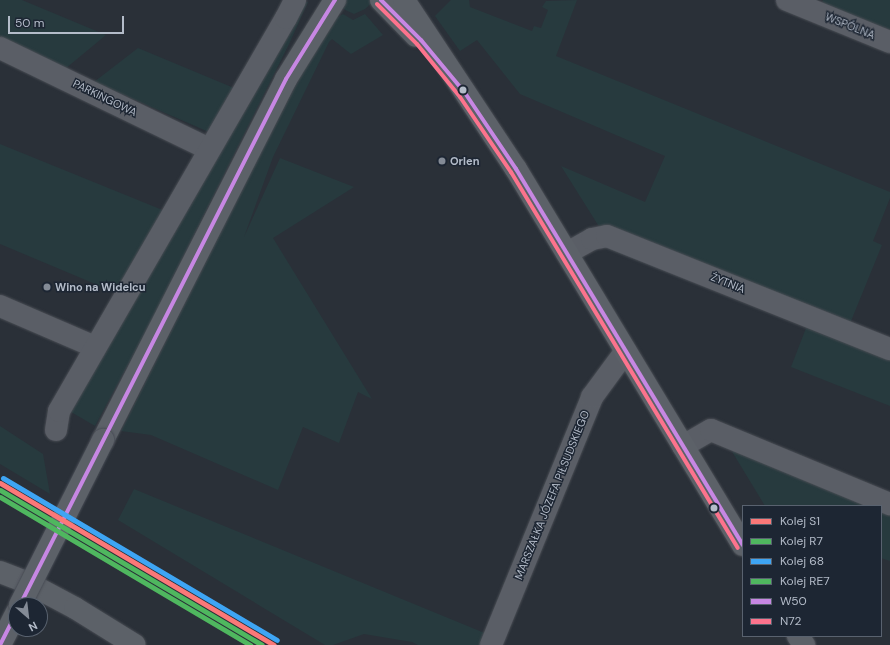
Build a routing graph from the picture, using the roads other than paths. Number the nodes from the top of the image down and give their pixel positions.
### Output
1 (295, 0) edge
2 (317, 0) edge
3 (335, 0) edge
4 (381, 0) edge
5 (404, 0) edge
6 (787, 0) edge
7 (890, 42) edge
8 (0, 48) edge
9 (286, 79) junction
10 (458, 83) junction
11 (209, 149) junction
12 (567, 253) junction
13 (0, 306) edge
14 (95, 347) junction
15 (890, 349) edge
16 (626, 352) junction
17 (56, 430) dead end
18 (683, 446) junction
19 (890, 504) edge
20 (742, 542) edge
21 (0, 562) edge
22 (0, 572) edge
23 (28, 583) junction
24 (24, 597) edge
25 (8, 629) edge
26 (0, 645) edge
27 (135, 645) edge
28 (492, 645) edge

1 - 11 street
2 - 9 main road
3 - 9 main road
4 - 10 main road
5 - 10 main road
6 - 7 street, WSPÓLNA
8 - 11 street, PARKINGOWA
9 - 24 main road, bridge
10 - 12 main road
11 - 14 street
12 - 15 street, ŻYTNIA
12 - 16 main road
13 - 14 street
14 - 17 street
16 - 18 main road
16 - 28 street, MARSZAŁKA JÓZEFA PIŁSUDSKIEGO
18 - 19 street
18 - 20 main road
21 - 23 main road
22 - 23 main road
23 - 27 main road
25 - 26 main road

